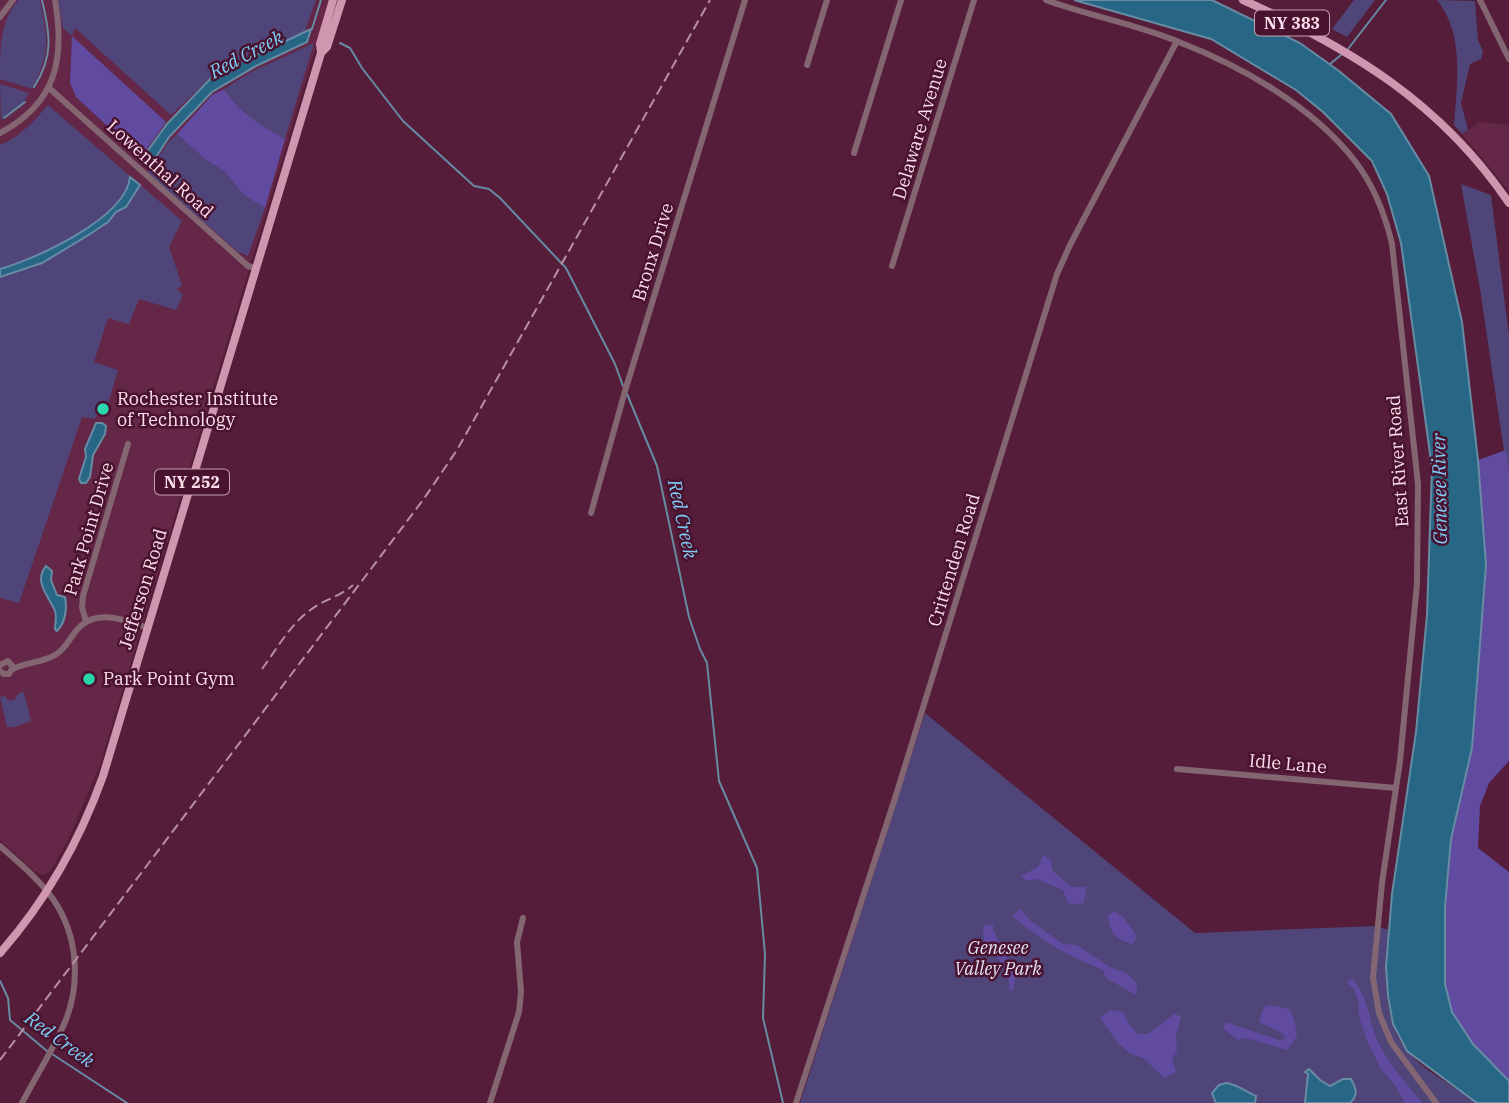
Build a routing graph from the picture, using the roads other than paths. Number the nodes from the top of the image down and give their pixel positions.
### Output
1 (13, 0) edge
2 (55, 0) edge
3 (333, 0) edge
4 (342, 0) edge
5 (745, 0) edge
6 (827, 0) edge
7 (901, 0) edge
8 (974, 0) edge
9 (1046, 0) edge
10 (1243, 0) edge
11 (1479, 0) edge
12 (0, 17) edge
13 (1177, 41) junction
14 (321, 53) junction
15 (1509, 60) edge
16 (807, 65) dead end
17 (48, 87) junction
18 (1, 130) edge
19 (854, 153) dead end
20 (1509, 203) edge
21 (892, 266) dead end
22 (256, 268) junction
23 (128, 444) dead end
24 (591, 513) dead end
25 (86, 622) junction
26 (148, 628) junction
27 (0, 664) edge
28 (15, 666) junction
29 (0, 671) edge
30 (1177, 769) dead end
31 (1396, 788) junction
32 (0, 846) edge
33 (46, 890) junction
34 (523, 918) dead end
35 (0, 953) edge
36 (22, 1103) edge
37 (490, 1103) edge
38 (796, 1103) edge
39 (1436, 1103) edge

1 - 12 street
2 - 17 street
3 - 14 main road, Jefferson Road / NY 252
4 - 14 main road, Jefferson Road / NY 252
5 - 24 street, Bronx Drive
6 - 16 street
7 - 19 street
8 - 21 street, Delaware Avenue
9 - 13 street, East River Road
10 - 20 main road, NY 383
11 - 15 street
13 - 31 street, East River Road
13 - 38 street, Crittenden Road
14 - 22 main road, Jefferson Road / NY 252
17 - 18 street
17 - 22 street, Lowenthal Road
22 - 26 main road, Jefferson Road / NY 252
23 - 25 street, Park Point Drive
25 - 26 street, Park Point Drive
25 - 28 street, Park Point Drive
26 - 33 main road, Jefferson Road / NY 252
27 - 28 street, Park Point Drive
28 - 29 street, Park Point Drive
30 - 31 street, Idle Lane
31 - 39 street, East River Road
32 - 33 street
33 - 35 main road, Jefferson Road / NY 252
33 - 36 street
34 - 37 street

